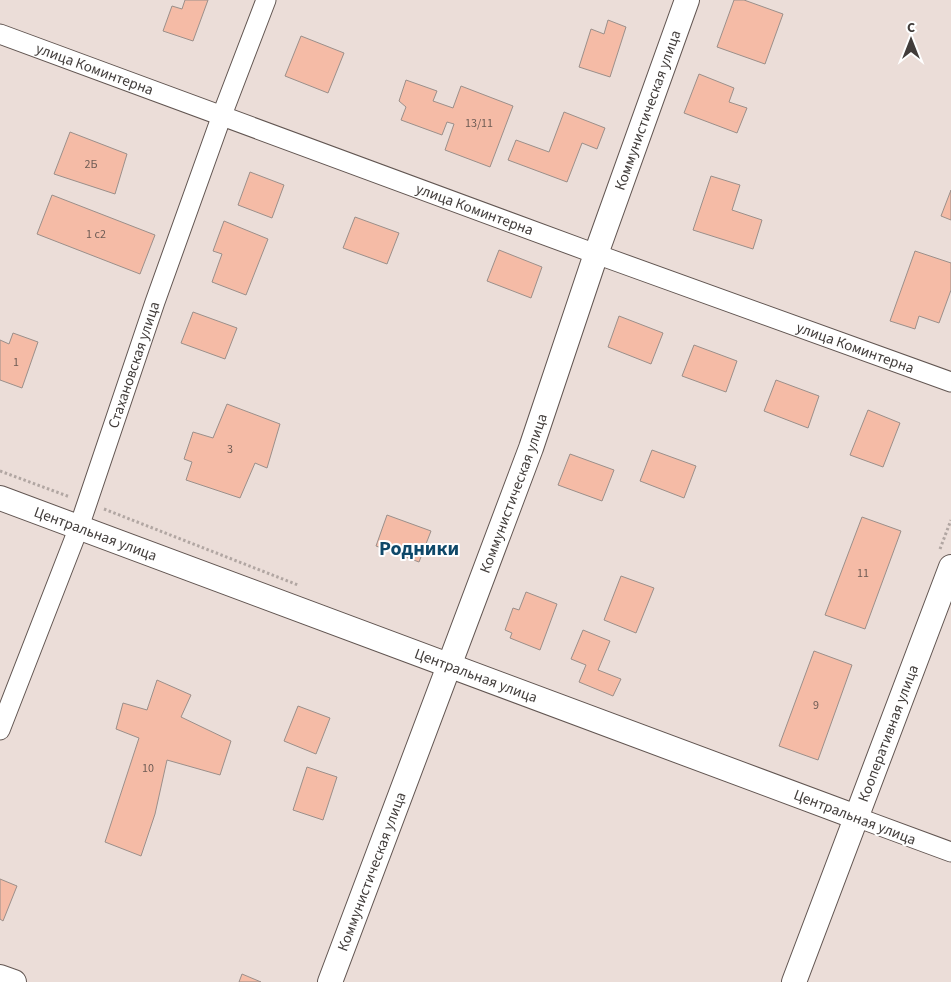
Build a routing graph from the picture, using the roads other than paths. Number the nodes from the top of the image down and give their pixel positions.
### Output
1 (266, 0) edge
2 (687, 0) edge
3 (0, 34) edge
4 (222, 115) junction
5 (596, 254) junction
6 (951, 382) edge
7 (0, 498) edge
8 (79, 527) junction
9 (944, 562) edge
10 (449, 665) junction
11 (0, 730) edge
12 (856, 817) junction
13 (951, 852) edge
14 (0, 977) edge
15 (14, 982) edge
16 (330, 982) edge
17 (794, 982) edge

1 - 4 street, Стахановская улица
2 - 5 street, Коммунистическая улица
3 - 4 street, улица Коминтерна
4 - 5 street, улица Коминтерна
4 - 8 street, Стахановская улица
5 - 6 street, улица Коминтерна
5 - 10 street, Коммунистическая улица
7 - 8 street, Центральная улица
8 - 10 street, Центральная улица
8 - 11 street, Стахановская улица
9 - 12 street, Кооперативная улица
10 - 12 street, Центральная улица
10 - 16 street, Коммунистическая улица
12 - 13 street, Центральная улица
12 - 17 street, Кооперативная улица
14 - 15 street

